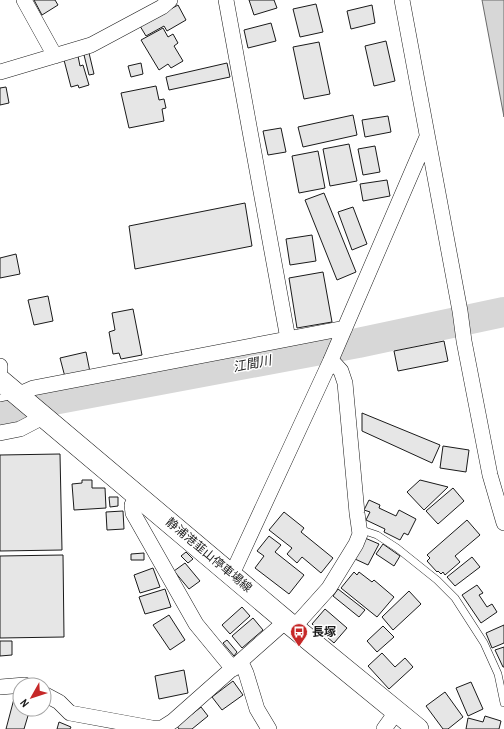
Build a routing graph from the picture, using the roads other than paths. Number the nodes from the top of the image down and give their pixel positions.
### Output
1 (24, 0) edge
2 (170, 0) edge
3 (226, 0) edge
4 (402, 0) edge
5 (55, 56) junction
6 (0, 72) edge
7 (427, 137) junction
8 (343, 331) junction
9 (288, 339) junction
10 (331, 360) junction
11 (0, 366) edge
12 (0, 369) edge
13 (0, 380) edge
14 (8, 396) edge
15 (39, 414) junction
16 (0, 433) edge
17 (138, 496) junction
18 (504, 523) edge
19 (359, 529) junction
20 (232, 574) junction
21 (290, 624) junction
22 (237, 665) junction
23 (12, 686) edge
24 (0, 687) edge
25 (52, 698) edge
26 (504, 703) edge
27 (397, 711) junction
28 (268, 729) edge
29 (384, 729) edge
30 (418, 729) edge

1 - 5 street
2 - 5 street
3 - 9 street
4 - 7 street
5 - 6 street
7 - 8 street
7 - 18 street
8 - 9 street
8 - 10 street
9 - 14 street
10 - 19 street
10 - 20 street
11 - 12 street
13 - 14 main road, 静浦港韮山停車場線
14 - 15 main road, 静浦港韮山停車場線
15 - 16 street
15 - 17 main road, 静浦港韮山停車場線
17 - 20 main road, 静浦港韮山停車場線
17 - 22 street
19 - 21 street
19 - 26 lane
20 - 21 main road, 静浦港韮山停車場線
21 - 22 street
21 - 27 main road, 静浦港韮山停車場線
22 - 25 street
22 - 28 street
23 - 24 street
27 - 29 street
27 - 30 main road, 静浦港韮山停車場線

